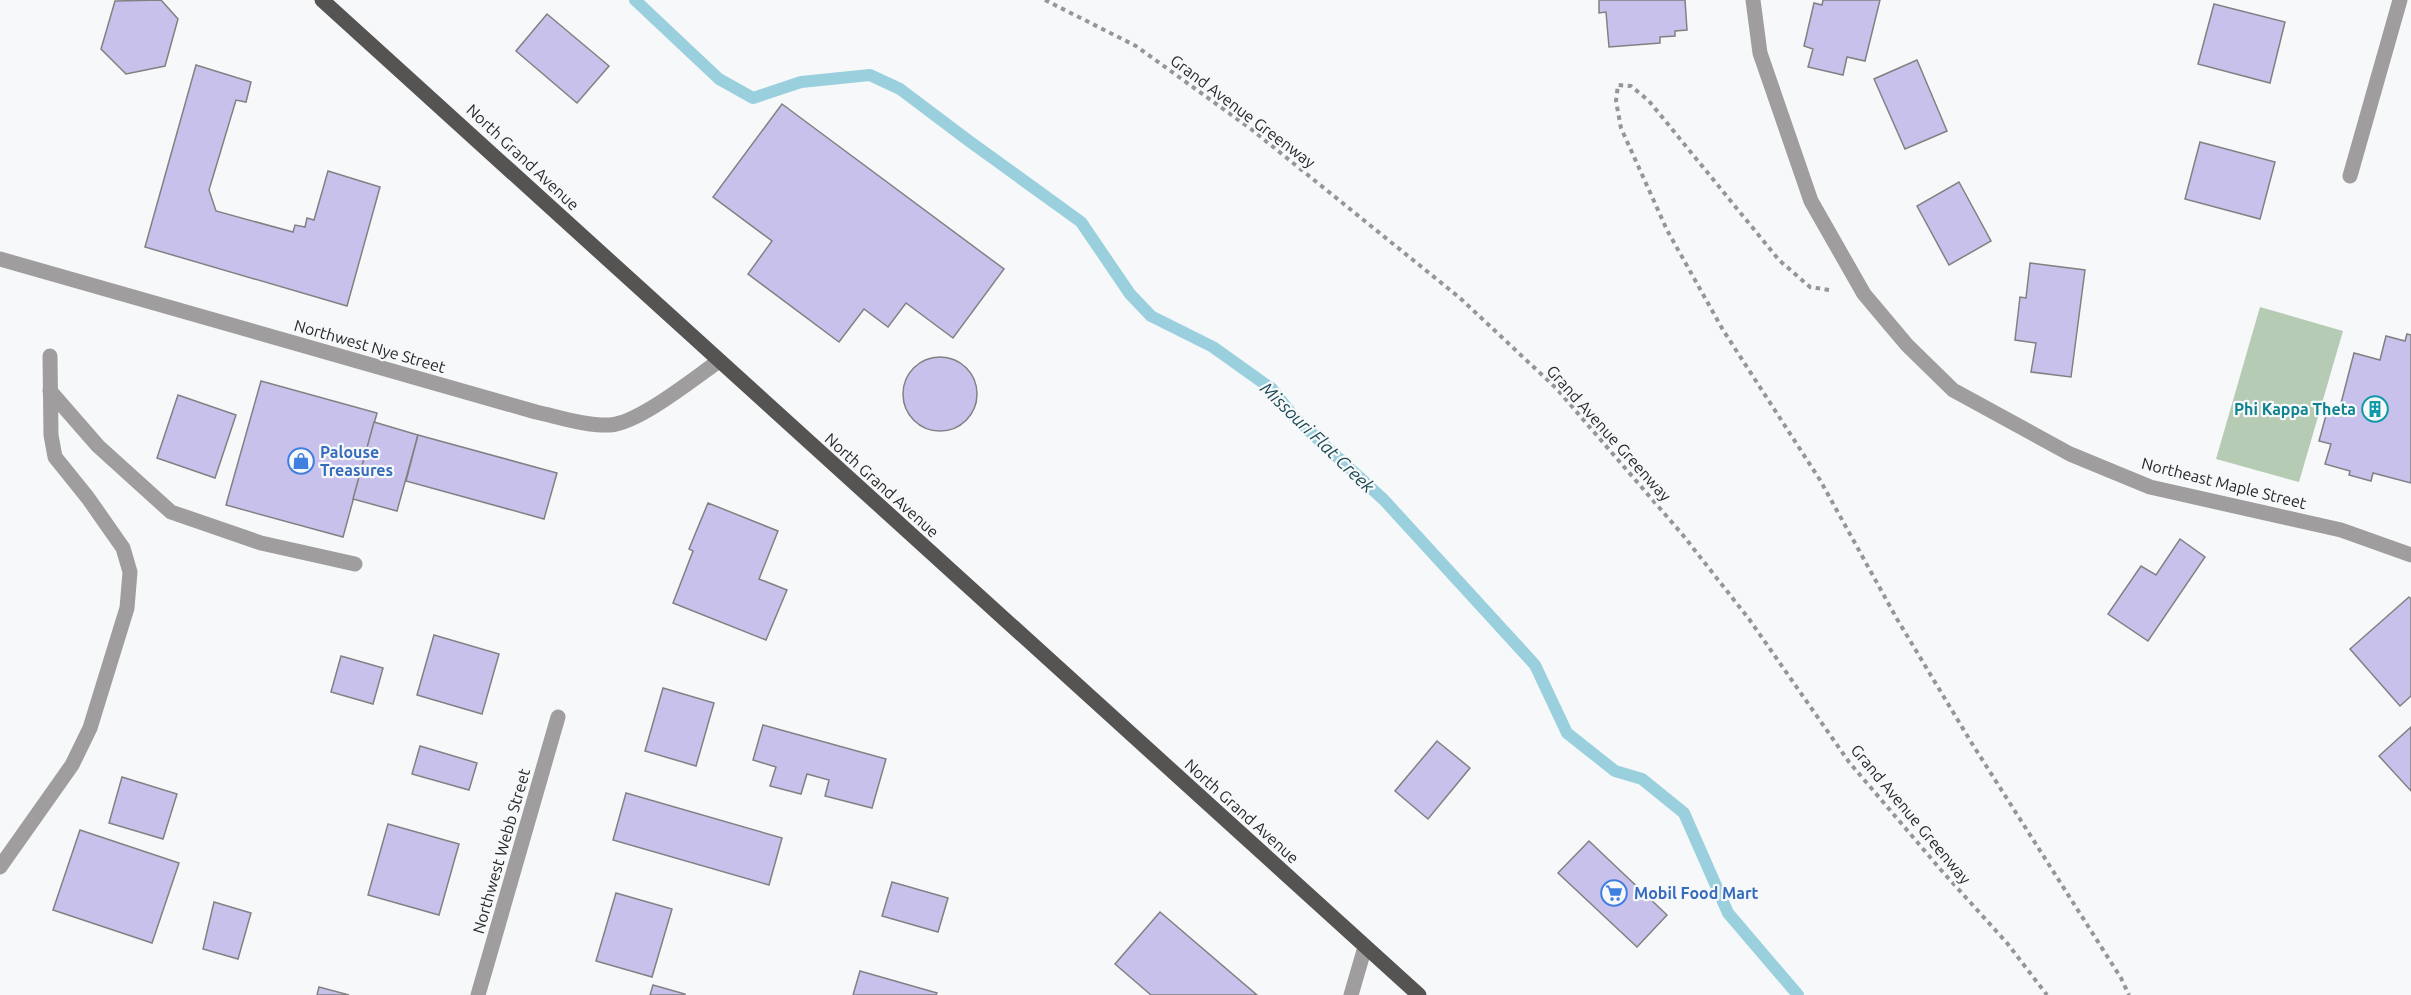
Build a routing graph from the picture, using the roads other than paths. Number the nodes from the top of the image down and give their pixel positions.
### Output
1 (322, 0) edge
2 (1753, 0) edge
3 (2400, 0) edge
4 (2350, 176) dead end
5 (0, 259) edge
6 (50, 357) dead end
7 (718, 361) junction
8 (50, 391) junction
9 (2411, 555) edge
10 (355, 564) dead end
11 (558, 717) dead end
12 (0, 867) edge
13 (1365, 946) junction
14 (478, 995) edge
15 (1351, 995) edge
16 (1419, 995) edge

1 - 7 main road, North Grand Avenue
2 - 9 street, Northeast Maple Street
3 - 4 street
5 - 7 street, Northwest Nye Street
6 - 8 street
7 - 13 main road, North Grand Avenue
8 - 10 street
8 - 12 street
11 - 14 street, Northwest Webb Street
13 - 15 street
13 - 16 main road, North Grand Avenue

